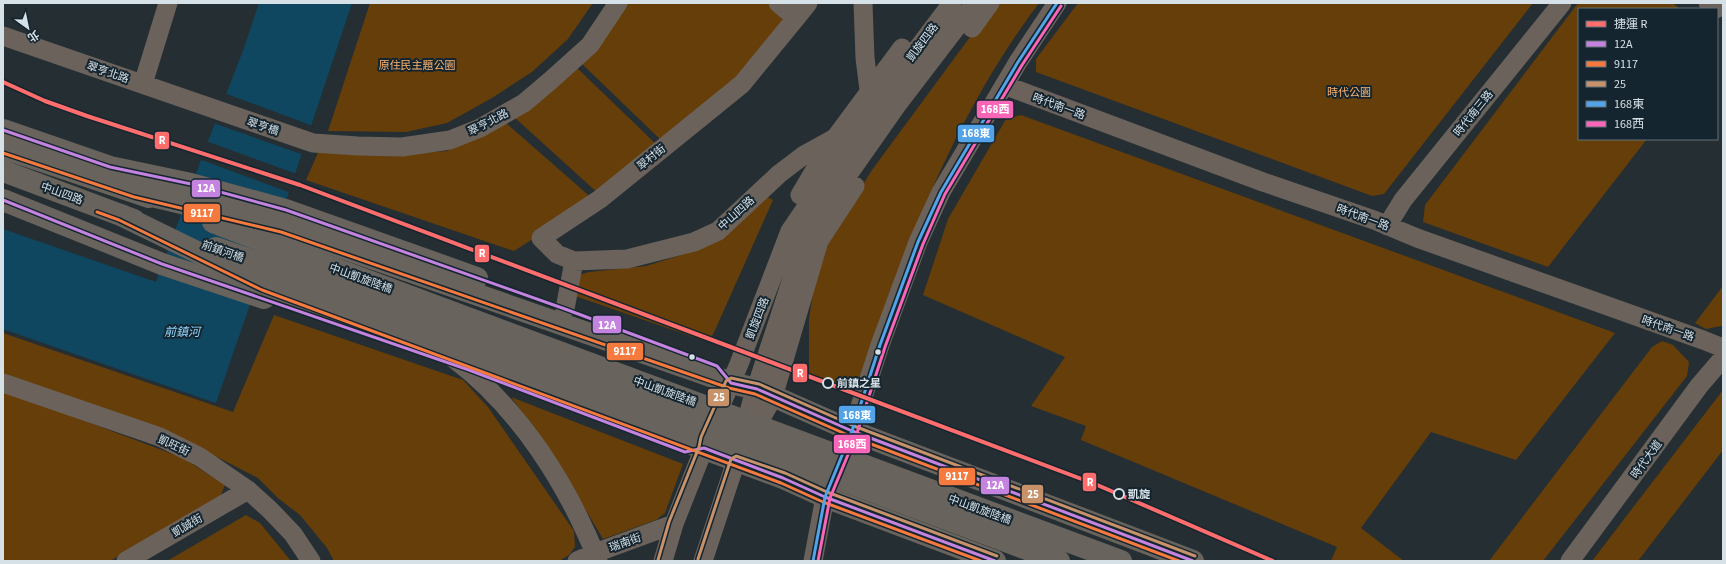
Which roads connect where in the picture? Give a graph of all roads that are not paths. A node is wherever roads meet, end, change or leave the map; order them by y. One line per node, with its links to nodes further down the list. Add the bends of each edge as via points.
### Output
1 (168, 3): 14 (street)
2 (618, 3): 20 (street, 翠亨北路, via 590,45 524,103 480,128 450,140 402,147)
3 (778, 3): 12 (street)
4 (808, 3): 12 (street)
5 (863, 3): 16 (street)
6 (936, 3): 16 (street, 凱旋四路)
7 (952, 3): 35 (street, 凱旋四路, via 881,97 790,231)
8 (975, 3): 37 (street, 凱旋四路, via 897,106 808,233)
9 (990, 3): 37 (street, 凱旋四路, via 868,166 820,241)
10 (1057, 3): 15 (street)
11 (1562, 3): 25 (street, 時代南三路, via 1403,200)
12 (796, 18): 28 (street, 翠村街, via 742,84 600,199 541,238 557,254)
13 (3, 36): 14 (street, 翠亨北路)
14 (142, 84): 17 (street, 翠亨北路)
15 (1004, 85): 25 (street, 時代南一路); 38 (street, via 941,192 918,242)
16 (869, 90): 19 (street, 凱旋四路)
17 (214, 109): 20 (street, 翠亨橋)
18 (3, 130): 23 (main road, via 110,167)
19 (836, 137): 28 (street, 中山四路, via 785,169 718,230 694,242 627,259); 35 (street, 凱旋四路, via 781,226 735,345)
20 (313, 143)
21 (3, 148): 23 (main road, via 135,192)
22 (3, 171): 27 (main road, 中山四路)
23 (186, 199): 26 (main road, 前鎮河橋); 26 (main road)
24 (3, 200): 29 (main road, via 162,264)
25 (1387, 226): 31 (street, 時代南一路)
26 (281, 228): 30 (main road); 35 (main road); 53 (main road, 中山凱旋陸橋, bridge)
27 (172, 236): 29 (main road, 前鎮河橋)
28 (574, 261): 30 (street)
29 (265, 283): 32 (main road); 34 (main road); 52 (main road, 中山凱旋陸橋, bridge)
30 (565, 309): 35 (main road)
31 (1723, 348)
32 (443, 350): 34 (street); 39 (main road)
33 (1723, 358): 55 (street, 時代大道, via 1699,386)
34 (469, 370): 39 (main road, via 685,452); 44 (street, via 502,403 543,455 575,508)
35 (735, 374): 37 (main road); 39 (street, 凱旋四路)
36 (3, 383): 41 (street, 凱旺街, via 176,444)
37 (765, 393): 38 (main road); 40 (street, 凱旋四路)
38 (852, 430): 42 (street); 54 (main road)
39 (704, 448): 40 (main road); 43 (street, 凱旋四路)
40 (736, 461): 42 (main road); 49 (street, 凱旋四路)
41 (248, 490): 45 (street, 凱誠街); 46 (street, 凱旺街, via 293,534)
42 (825, 497): 50 (street); 51 (main road)
43 (674, 524): 44 (street, 瑞南街); 48 (street, 凱旋四路)
44 (597, 557): 47 (street, 瑞南街)
45 (126, 561)
46 (311, 561)
47 (577, 561)
48 (663, 561)
49 (703, 561)
50 (813, 561)
51 (995, 561)
52 (1059, 561)
53 (1121, 561)
54 (1193, 561)
55 (1570, 561)

